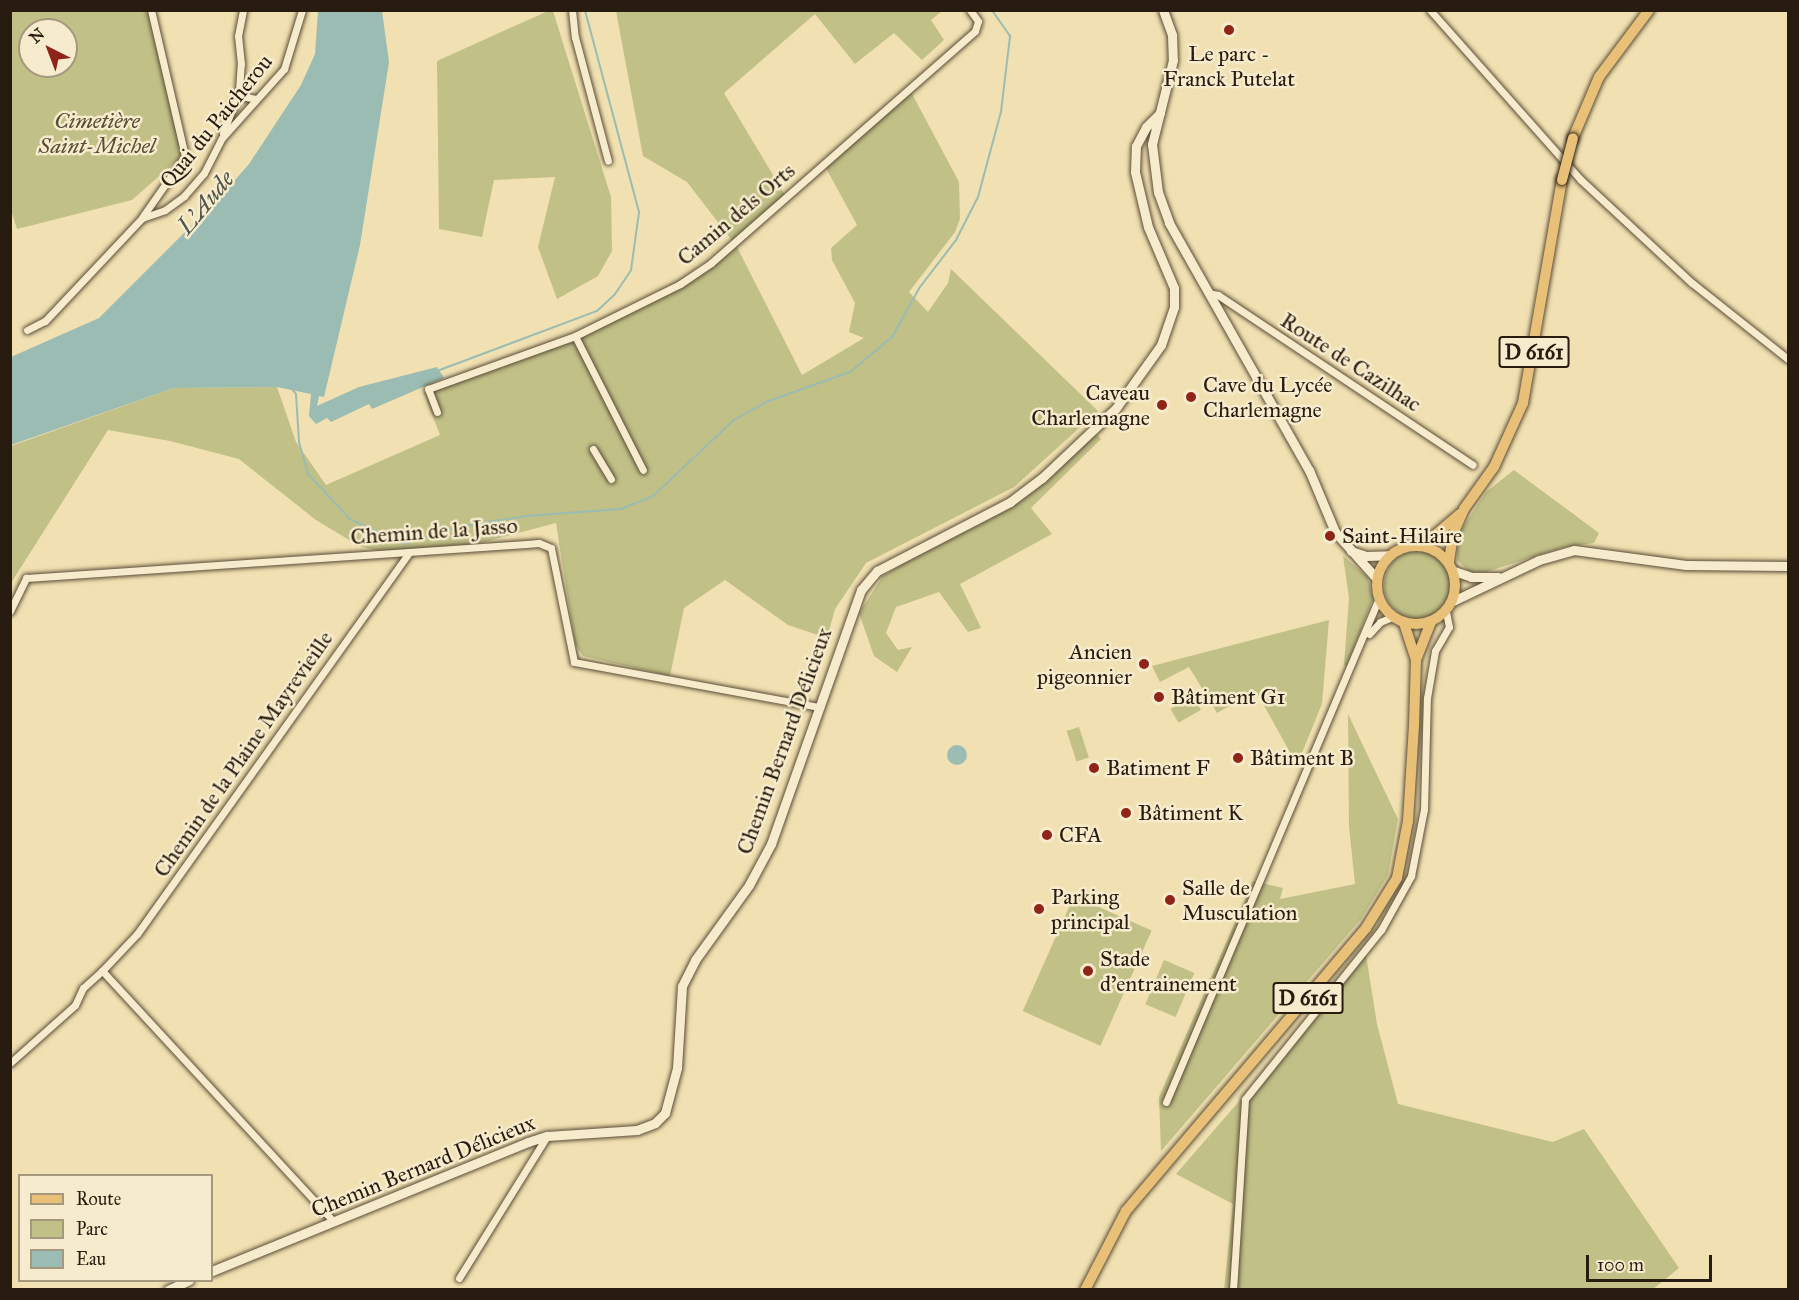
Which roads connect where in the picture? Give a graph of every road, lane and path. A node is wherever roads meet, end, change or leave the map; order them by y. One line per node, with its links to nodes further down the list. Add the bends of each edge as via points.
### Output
1 (151, 10): 14 (street, via 185,156)
2 (243, 10): 9 (street, via 238,36)
3 (302, 10): 10 (street, Quai du Paicherou, via 284,69)
4 (572, 10): 13 (street, via 575,37)
5 (970, 10): 17 (street, Camin dels Orts, via 978,21 975,31 711,263 680,284)
6 (1163, 10): 11 (street, via 1172,35 1173,60)
7 (1430, 10): 18 (street, via 1581,180 1692,283)
8 (1649, 10): 24 (main road, D 6161, bridge, via 1599,77 1573,138 1562,180 1523,403 1494,467)
9 (239, 90): 10 (street, via 241,96); 12 (street)
10 (256, 99): 12 (street, Quai du Paicherou)
11 (1160, 112): 15 (street, via 1152,144 1158,192 1169,223); 42 (street, Chemin Bernard Délicieux, via 1136,146 1135,172 1148,227 1174,288 1174,307 1161,345 1116,408 1042,478 1010,502 877,572 868,581 852,608)
12 (222, 138): 14 (street, Quai du Paicherou, via 204,173 184,196 165,210)
13 (608, 161)
14 (142, 218): 16 (street, Quai du Paicherou, via 45,321)
15 (1208, 293): 21 (street, Route de Cazilhac, via 1218,295); 26 (street, via 1309,470 1335,532)
16 (27, 330)
17 (575, 336): 19 (street, Camin dels Orts, via 428,388); 22 (street)
18 (1788, 359)
19 (437, 412)
20 (593, 449): 23 (street)
21 (1473, 465)
22 (643, 470)
23 (611, 479)
24 (1464, 509): 25 (main road, D 6161); 30 (main road, D 6161, via 1451,542)
25 (1422, 546): 28 (main road, via 1404,547); 30 (main road, via 1436,550)
26 (1347, 549): 28 (street, via 1366,556); 32 (street)
27 (408, 554): 35 (street, Chemin de la Jasso, via 26,578); 42 (street, Chemin de la Jasso, via 539,543 551,548 574,662); 43 (street, Chemin de la Plaine Mayrevieille, via 138,934)
28 (1390, 555): 32 (main road)
29 (1788, 566): 31 (street, via 1686,565 1574,550)
30 (1452, 567): 31 (street, via 1471,578); 34 (main road)
31 (1500, 577): 34 (street)
32 (1377, 579): 33 (main road)
33 (1379, 598): 37 (main road); 40 (street)
34 (1453, 601): 36 (main road)
35 (10, 611)
36 (1446, 611): 39 (main road); 53 (street, via 1449,627 1435,651 1427,698 1424,809 1411,876 1381,930 1245,1099)
37 (1392, 617): 38 (main road); 40 (street, via 1374,627)
38 (1404, 622): 39 (main road); 41 (main road, D 6161)
39 (1431, 622): 41 (main road, D 6161)
40 (1362, 644): 45 (street)
41 (1416, 660): 52 (main road, D 6161, via 1408,821 1397,878 1366,928 1126,1211)
42 (819, 707): 46 (street, Chemin Bernard Délicieux, via 771,844 748,885 695,960 682,987 677,1068 665,1113 655,1123 637,1131)
43 (102, 971): 44 (street, Chemin de la Plaine Mayrevieille, via 83,988 75,1005); 47 (street)
44 (10, 1063)
45 (1166, 1102)
46 (547, 1136): 47 (street, Chemin Bernard Délicieux); 49 (street)
47 (334, 1222): 48 (street, Chemin Bernard Délicieux)
48 (213, 1271)
49 (459, 1278)
50 (187, 1282): 51 (street)
51 (168, 1290)
52 (1085, 1290)
53 (1233, 1290)

